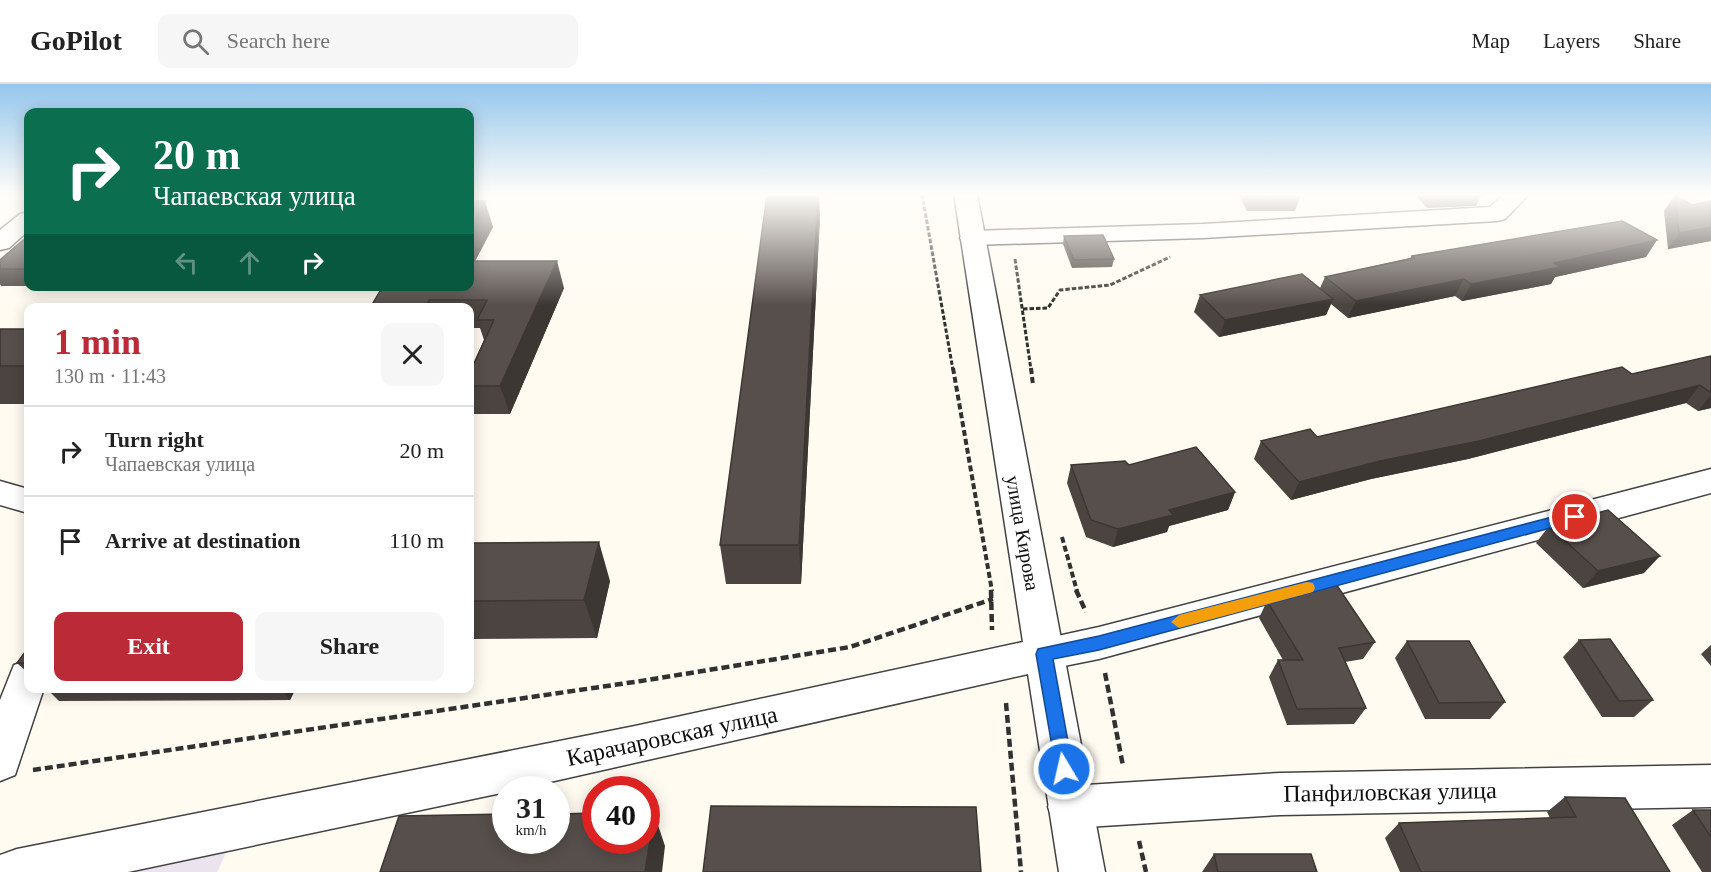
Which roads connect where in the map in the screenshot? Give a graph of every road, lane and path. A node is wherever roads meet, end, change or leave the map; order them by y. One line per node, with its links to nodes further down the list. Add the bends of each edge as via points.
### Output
1 (14, 231): 6 (street)
2 (928, 231): 15 (path)
3 (971, 231): 5 (street, улица Кирова)
4 (1207, 231): 5 (street)
5 (972, 238): 18 (street, улица Кирова)
6 (0, 243)
7 (1174, 255): 9 (path, via 1110,285 1060,290 1048,308)
8 (1014, 258): 9 (path)
9 (1023, 309): 10 (path)
10 (1034, 391)
11 (1711, 481): 17 (street, Карачаровская улица)
12 (0, 493): 13 (street)
13 (24, 500)
14 (1060, 530): 17 (path, via 1075,586)
15 (993, 599): 16 (path); 21 (path, via 850,647 641,681)
16 (992, 630)
17 (1099, 643): 18 (street, Карачаровская улица); 23 (path)
18 (1044, 654): 24 (street, улица Кирова); 25 (street, Карачаровская улица, via 634,745)
19 (25, 693): 21 (street)
20 (1006, 703): 26 (path)
21 (12, 766)
22 (1711, 786): 23 (street, Панфиловская улица, via 1280,794)
23 (1131, 803): 24 (street, Панфиловская улица); 28 (path)
24 (1070, 807): 27 (street, улица Кирова)
25 (17, 872)
26 (1021, 872)
27 (1082, 872)
28 (1146, 872)

